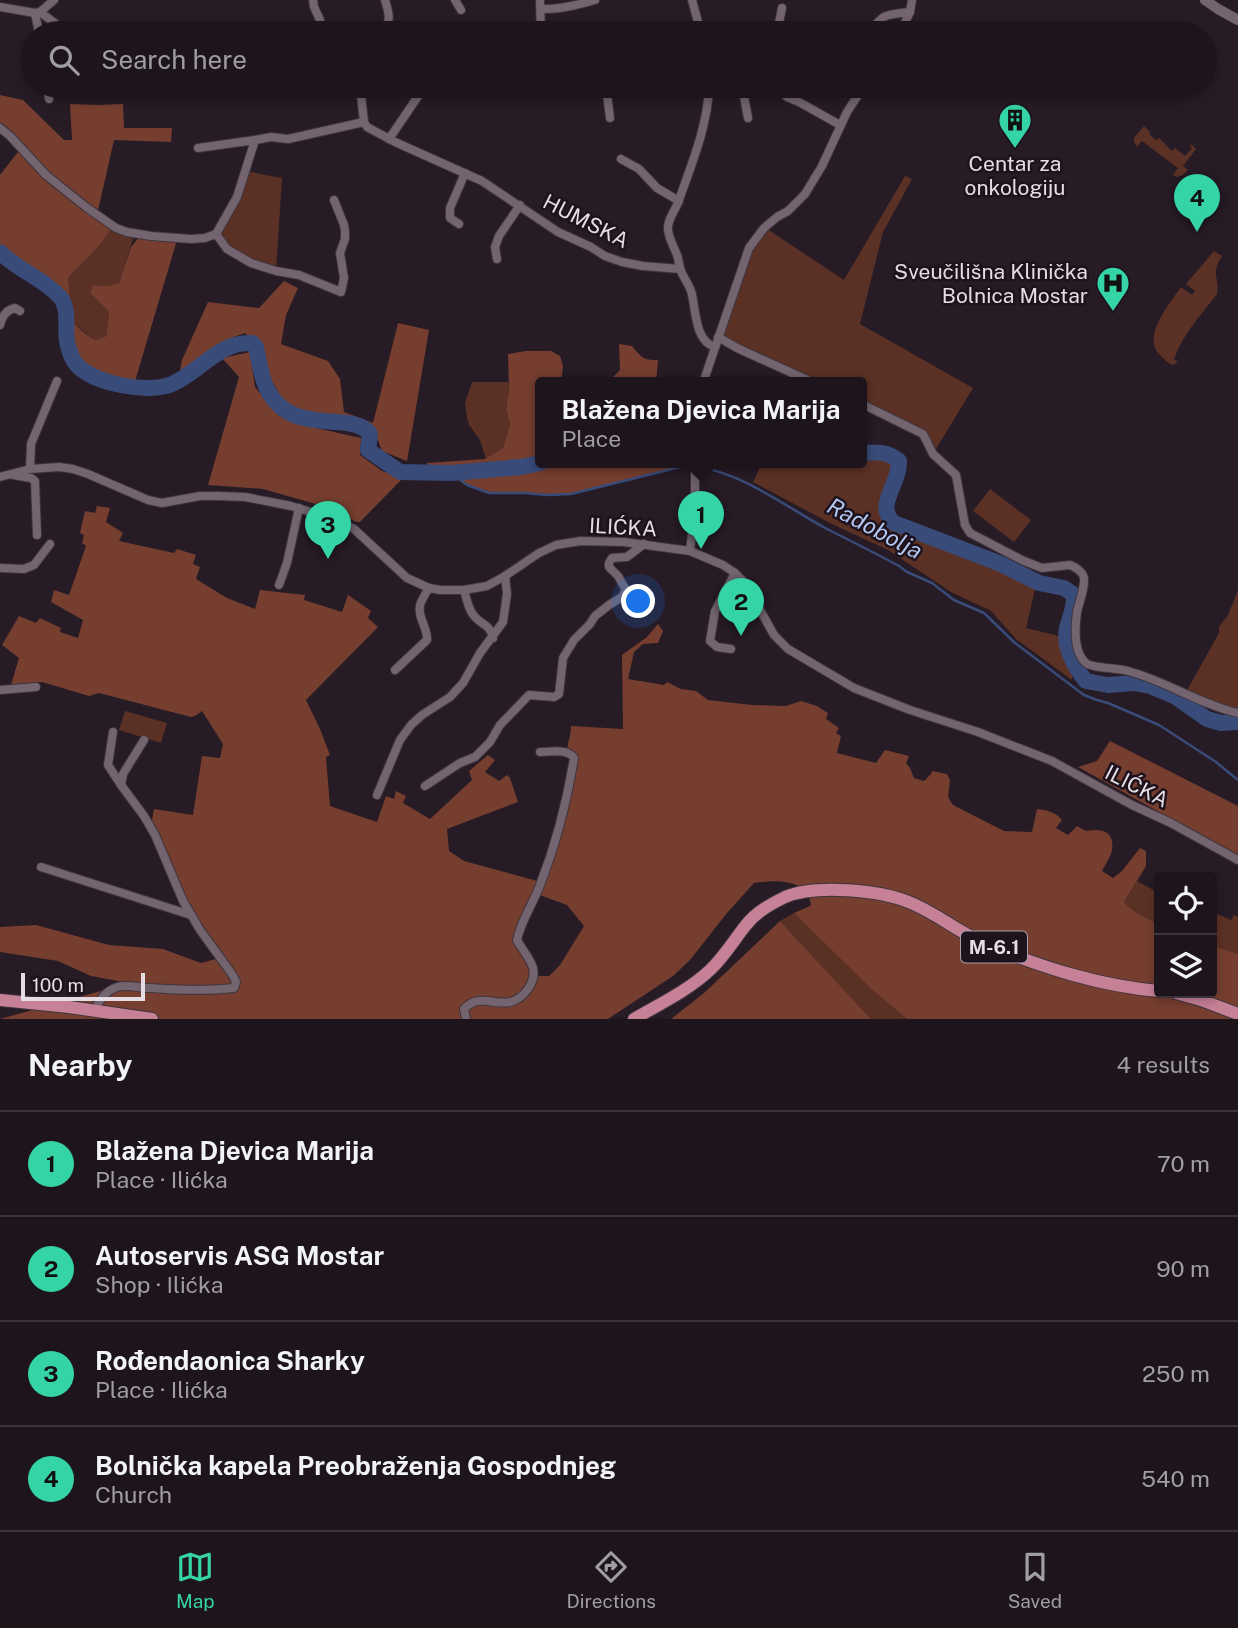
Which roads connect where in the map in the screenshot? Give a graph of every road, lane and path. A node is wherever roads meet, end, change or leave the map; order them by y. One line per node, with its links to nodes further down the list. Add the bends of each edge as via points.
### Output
1 (54, 0): 13 (street)
2 (313, 0): 15 (street)
3 (385, 0): 19 (street)
4 (455, 0): 12 (street)
5 (595, 0): 9 (street, via 550,10)
6 (692, 0): 20 (street)
7 (912, 0): 14 (street)
8 (1205, 0): 16 (street)
9 (541, 4)
10 (0, 7): 13 (street)
11 (782, 8): 21 (street)
12 (461, 10)
13 (38, 12): 17 (street); 18 (street)
14 (910, 12): 22 (street, via 886,15); 23 (street)
15 (320, 20)
16 (1238, 20)
17 (38, 21)
18 (51, 21)
19 (389, 21)
20 (698, 21)
21 (779, 21)
22 (878, 21)
23 (906, 21)
24 (361, 98): 33 (street)
25 (417, 98): 36 (street)
26 (608, 98): 31 (street)
27 (707, 98): 42 (street, via 703,128)
28 (744, 98): 32 (street)
29 (789, 98): 34 (street)
30 (856, 98): 34 (street)
31 (610, 118)
32 (748, 118)
33 (364, 122): 36 (street, HUMSKA); 37 (street, via 288,139)
34 (839, 125): 51 (street, via 805,194 764,228 748,248)
35 (0, 128): 45 (street, via 46,175 116,228 191,239)
36 (389, 139): 40 (street, HUMSKA)
37 (255, 140): 38 (street); 45 (street, via 240,189)
38 (198, 148)
39 (621, 159): 42 (street)
40 (464, 173): 43 (street, HUMSKA); 44 (street, via 450,208 450,219)
41 (334, 200): 45 (street, via 345,231 340,253 341,292 251,263 227,249)
42 (679, 201): 47 (street, via 668,230)
43 (520, 205): 46 (street, HUMSKA, via 499,236); 47 (street, HUMSKA, via 558,232 605,256)
44 (459, 224)
45 (216, 234)
46 (497, 259)
47 (680, 269): 52 (street, via 693,296 698,327 708,345)
48 (4, 309): 49 (street); 50 (street)
49 (20, 311)
50 (0, 325)
51 (718, 337): 52 (street); 54 (street)
52 (715, 347): 53 (street)
53 (705, 377)
54 (801, 377)
55 (57, 381): 58 (street, via 31,444)
56 (867, 406): 77 (street, via 923,434 933,454 956,475 970,533 1042,568 1070,565 1083,574 1075,633 1084,662 1149,677)
57 (695, 468): 65 (street)
58 (30, 469): 59 (street, ILIĆKA); 61 (street, ILIĆKA, via 73,469 162,503 218,496)
59 (10, 474): 60 (street, ILIĆKA); 62 (street, via 35,481)
60 (0, 477)
61 (299, 508): 69 (street); 70 (street, ILIĆKA, via 354,529 407,578)
62 (37, 535)
63 (50, 544): 66 (street, via 34,565)
64 (644, 544): 65 (street, ILIĆKA); 68 (street, ILIĆKA, via 581,541 556,545); 82 (street, via 609,563 626,590 574,640 564,658 559,694 529,695 475,757)
65 (690, 551): 67 (street, ILIĆKA)
66 (0, 568)
67 (735, 573): 73 (street, via 715,611 710,641); 84 (street, ILIĆKA, via 788,649 854,688 1052,761)
68 (505, 576): 71 (street, ILIĆKA, via 487,586); 72 (street, via 503,622)
69 (279, 585)
70 (429, 588): 71 (street, ILIĆKA); 74 (street, via 419,607 427,640)
71 (464, 590): 72 (street, via 475,618 489,627)
72 (492, 638): 83 (street, via 463,683 405,732)
73 (731, 649)
74 (394, 670)
75 (36, 687): 76 (street)
76 (0, 690)
77 (1238, 713)
78 (113, 732): 81 (street, via 108,765)
79 (144, 740): 81 (street, via 122,774)
80 (540, 752): 93 (street, via 565,752 574,758 551,856 517,940 533,969 533,981 514,1002 470,1003 464,1009)
81 (121, 785): 86 (street, via 155,835)
82 (425, 786)
83 (377, 795)
84 (1238, 860)
85 (41, 867): 86 (street)
86 (191, 915): 90 (street, via 233,974 233,988 114,988 100,999)
87 (1154, 991): 94 (main road, M-6.1, via 1084,979 994,947 896,898 817,889 789,896 761,911 709,972)
88 (1194, 998): 91 (main road)
89 (0, 1000): 90 (main road)
90 (95, 1011): 92 (main road)
91 (1238, 1014)
92 (152, 1019)
93 (466, 1019)
94 (634, 1019)

